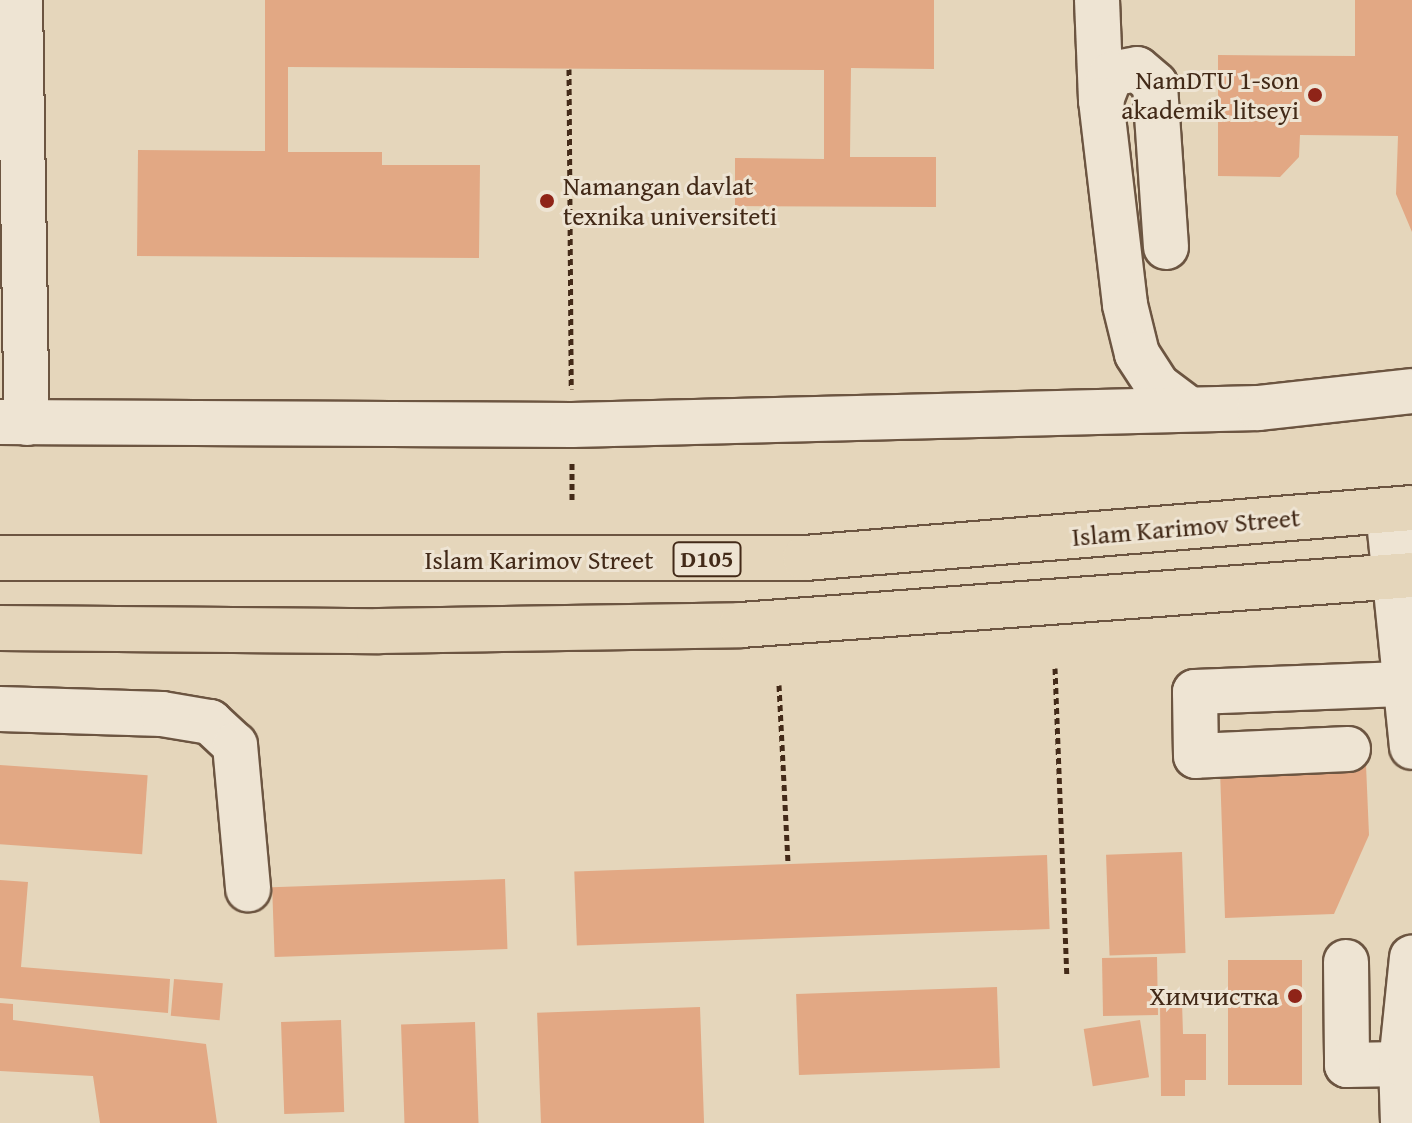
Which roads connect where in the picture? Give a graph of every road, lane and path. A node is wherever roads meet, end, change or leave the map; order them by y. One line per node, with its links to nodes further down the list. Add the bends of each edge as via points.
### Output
1 (20, 0): 8 (street)
2 (1097, 0): 4 (street)
3 (569, 69): 9 (path)
4 (1101, 100): 5 (street, via 1111,74 1137,69 1155,84); 7 (street, via 1117,259 1137,354 1158,386)
5 (1166, 247)
6 (1412, 391): 7 (street, via 1259,408)
7 (1188, 409): 9 (street)
8 (14, 422): 9 (street)
9 (572, 425): 10 (path)
10 (572, 502)
11 (1400, 510): 12 (main road, Islam Karimov Street / D105, via 805,558); 13 (street)
12 (0, 558)
13 (1404, 576): 14 (main road, via 741,625 379,631); 16 (street)
14 (0, 628)
15 (1055, 668): 25 (path)
16 (1408, 684): 19 (street); 20 (street, via 1195,692 1196,756)
17 (779, 685): 21 (path)
18 (0, 709): 22 (street, via 162,714 210,722 235,745)
19 (1412, 747)
20 (1348, 749)
21 (788, 864)
22 (248, 889)
23 (1412, 958): 26 (street)
24 (1346, 962): 27 (street, via 1347,1065)
25 (1067, 976)
26 (1409, 1003): 27 (street)
27 (1401, 1064): 28 (street)
28 (1403, 1123)

